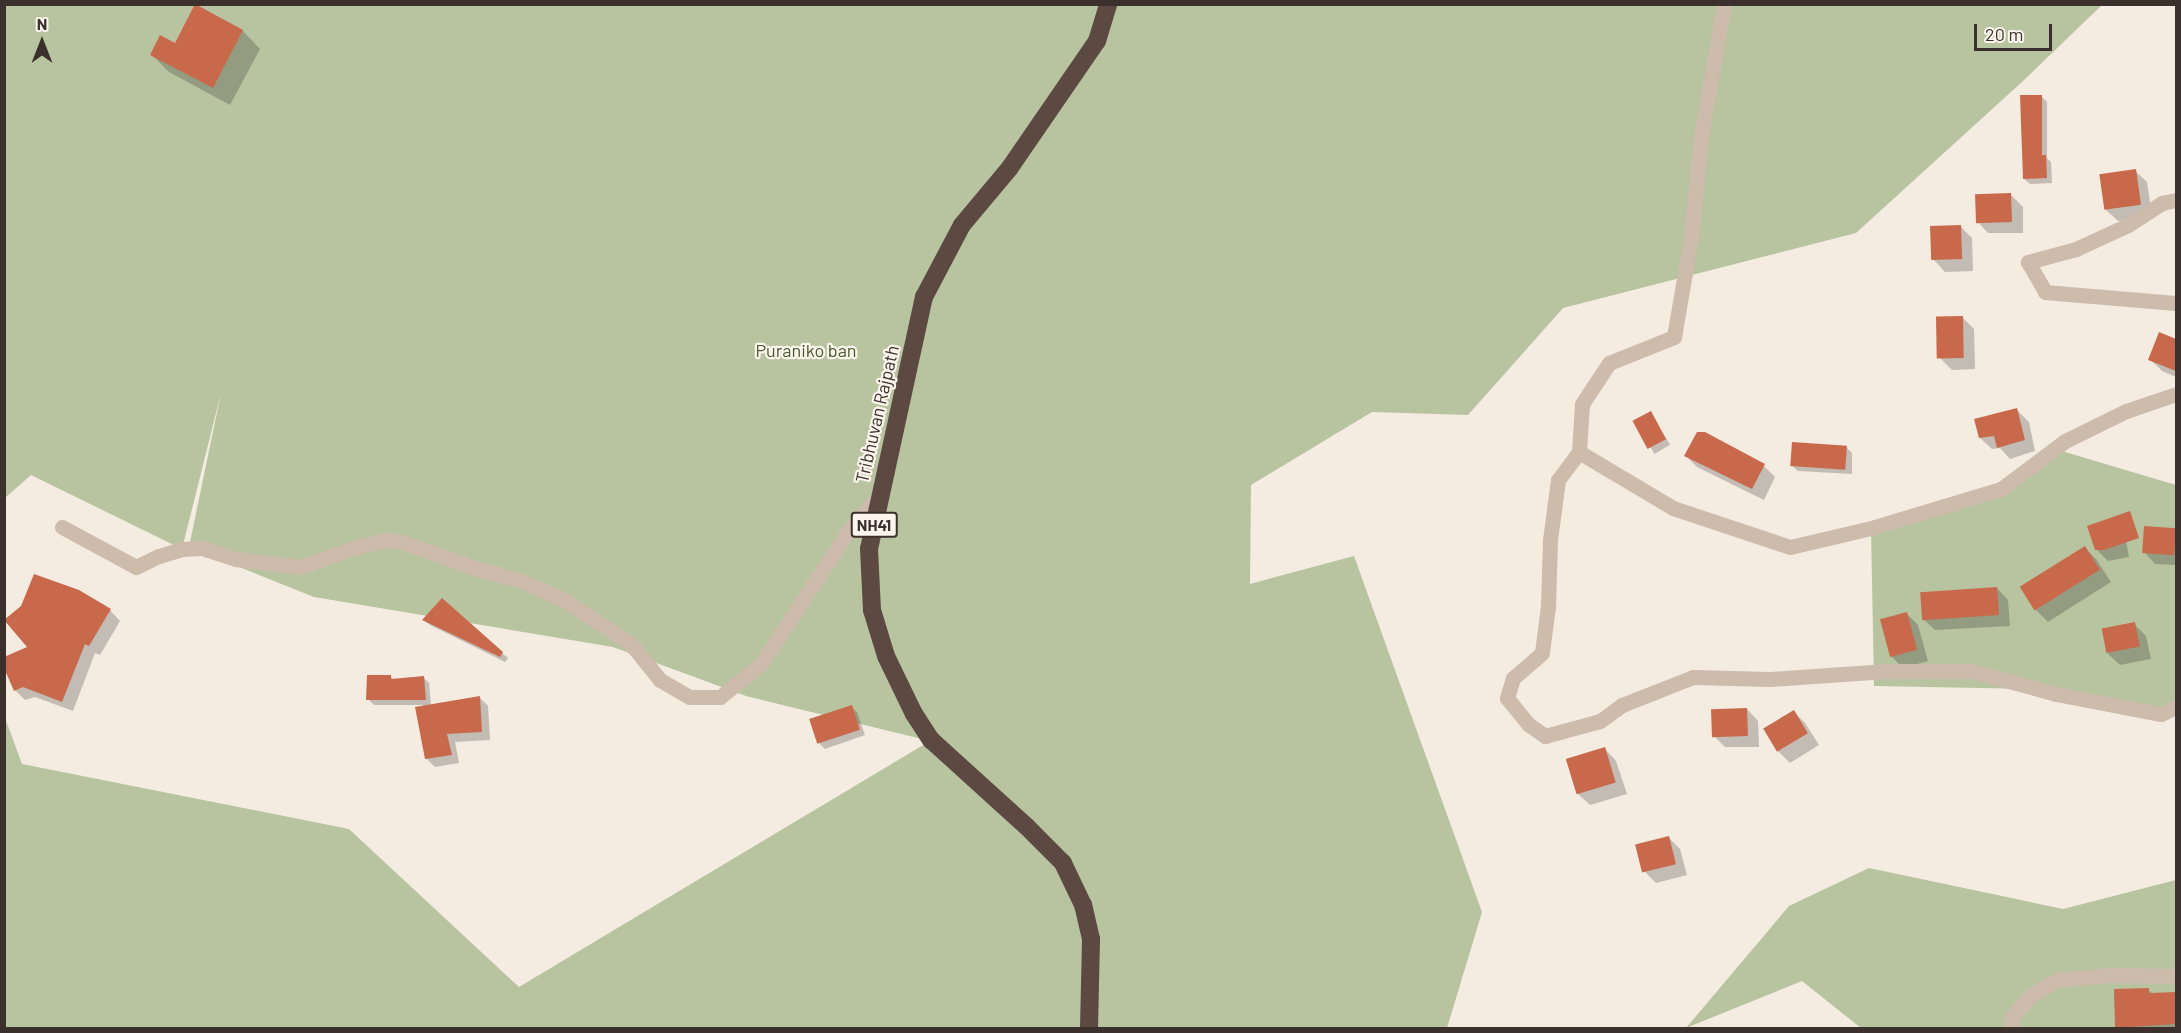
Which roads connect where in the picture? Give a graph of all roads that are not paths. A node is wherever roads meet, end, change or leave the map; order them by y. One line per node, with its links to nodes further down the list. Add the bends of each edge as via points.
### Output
1 (1108, 4): 7 (highway, Tribhuvan Rajpath / NH41, via 1097,41 1009,169 962,225 940,261 924,297)
2 (1724, 4): 6 (street, via 1701,135 1691,238 1674,337 1609,363 1582,404)
3 (2176, 200): 4 (street, via 2162,203 2128,225 2076,249 2028,262 2046,291)
4 (2176, 303)
5 (2176, 394): 6 (street, via 2126,411 2065,441 2001,489 1871,528 1790,547 1673,508)
6 (1579, 452): 9 (street, via 1558,480 1542,653 1513,678 1507,698 1528,724 1545,736 1600,721 1622,705 1693,677 1770,679 1887,671 1972,671 2161,714)
7 (880, 494): 8 (street, via 846,534 761,663 720,697 690,697 660,680 632,644 566,601 522,580 402,542 385,540 300,567 236,559 202,548 171,552 136,567); 11 (highway, Tribhuvan Rajpath / NH41, via 869,549 872,610 886,656 931,740 1063,863 1083,905 1091,939)
8 (63, 527)
9 (2176, 707)
10 (2176, 976): 12 (street, via 2111,975 2057,980 2031,995 2012,1017)
11 (1089, 1029)
12 (2012, 1029)

